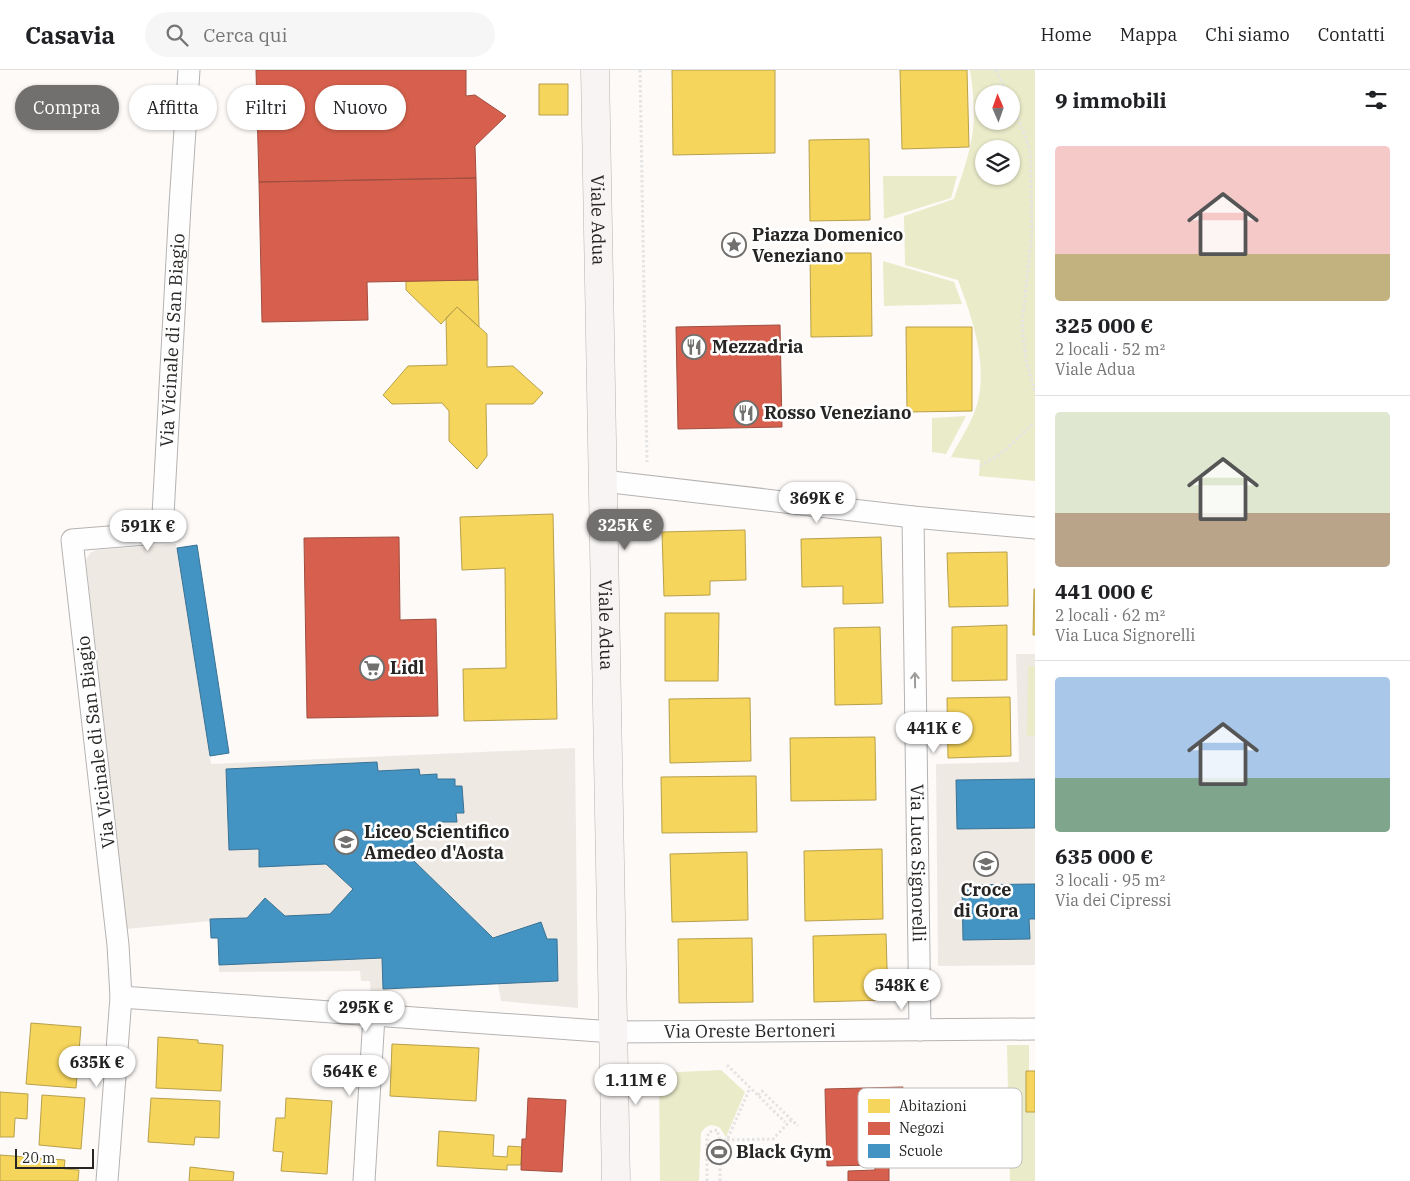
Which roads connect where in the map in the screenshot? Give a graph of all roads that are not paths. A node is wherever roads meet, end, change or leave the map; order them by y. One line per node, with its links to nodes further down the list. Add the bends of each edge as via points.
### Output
1 (190, 70): 6 (street, Via Vicinale di San Biagio, via 163,515 156,528 146,534 72,540 116,914)
2 (594, 70): 3 (main road, Viale Adua)
3 (602, 481): 4 (street); 10 (main road, Viale Adua)
4 (912, 517): 5 (street); 9 (street, Via Luca Signorelli, one-way to 4)
5 (1035, 528)
6 (121, 997): 7 (street); 11 (street)
7 (374, 1016): 10 (street); 12 (street)
8 (1035, 1029): 9 (street, Via Oreste Bertoneri)
9 (920, 1030): 10 (street, Via Oreste Bertoneri)
10 (613, 1032): 13 (main road, Viale Adua)
11 (107, 1181)
12 (364, 1181)
13 (616, 1181)

